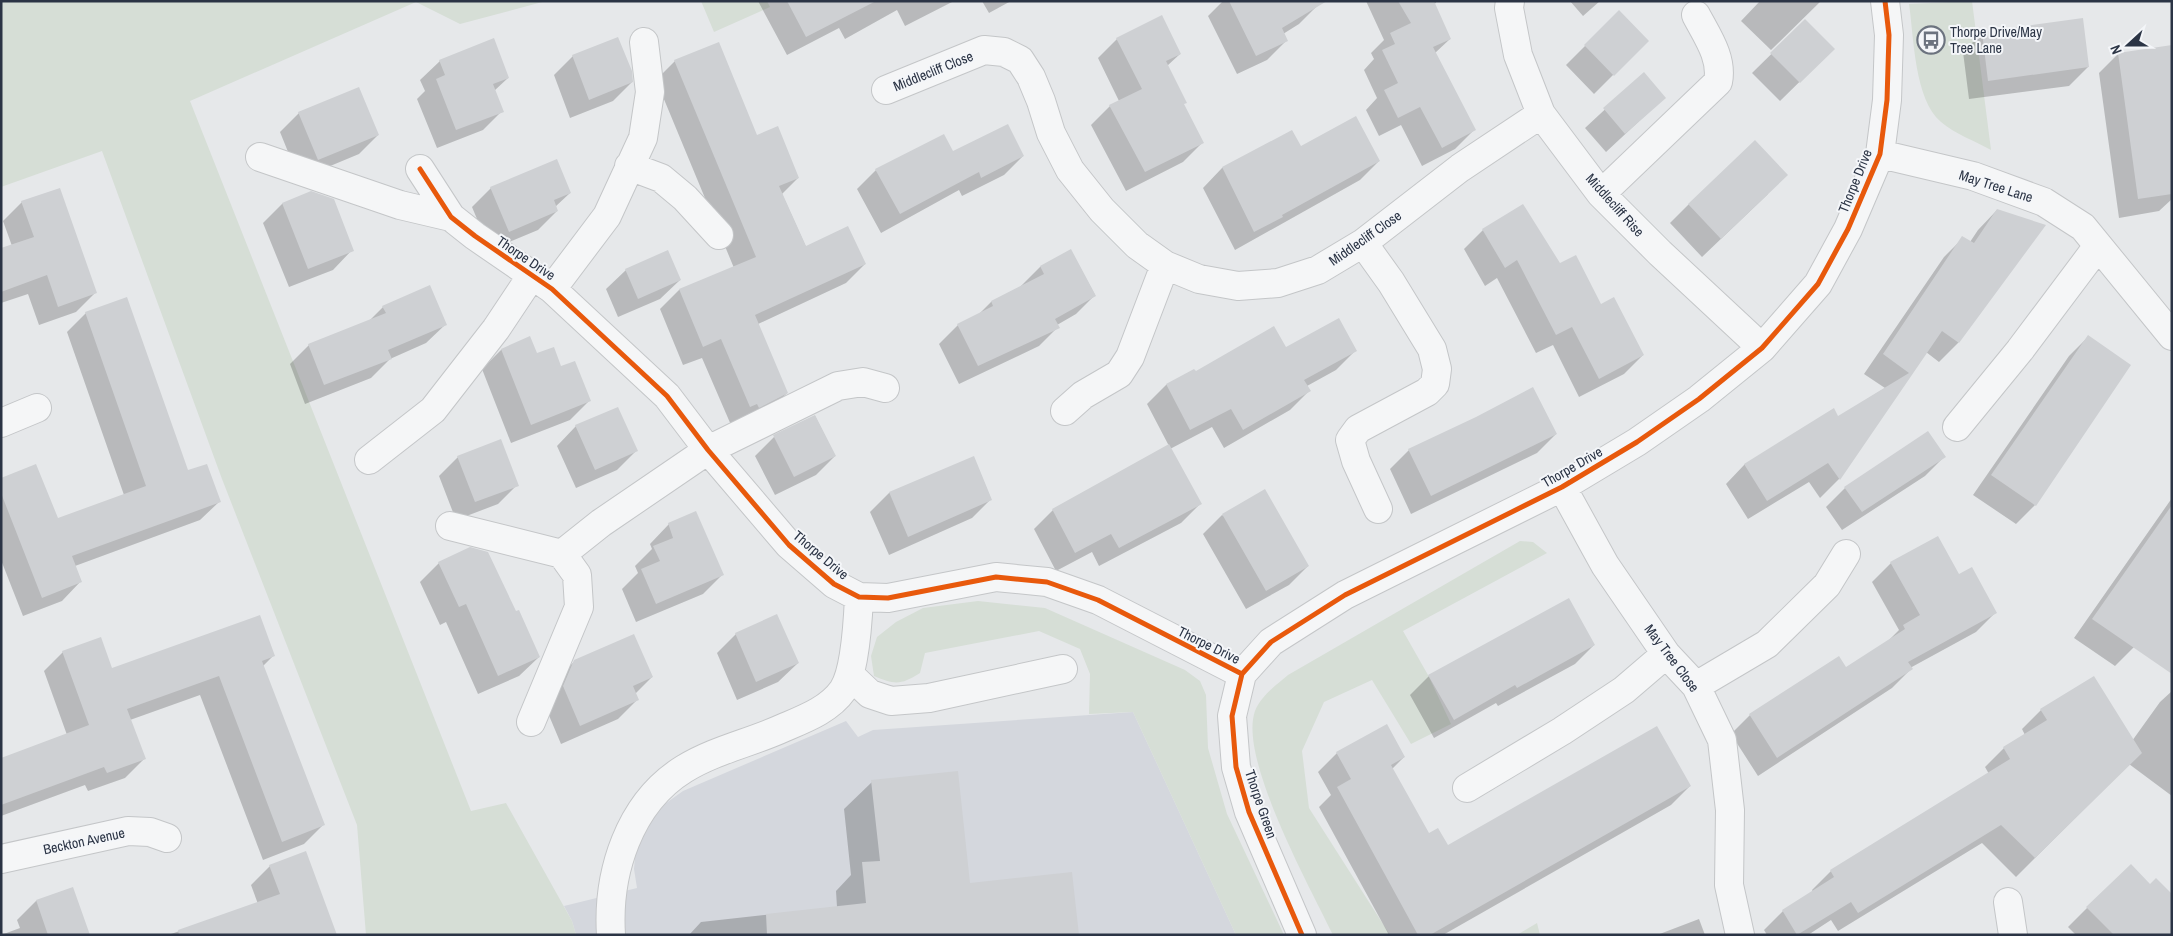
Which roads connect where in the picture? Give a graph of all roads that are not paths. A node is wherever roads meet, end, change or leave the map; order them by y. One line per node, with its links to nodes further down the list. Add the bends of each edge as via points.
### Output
1 (1510, 1): 6 (street, Middlecliff Rise, via 1518,56)
2 (1884, 1): 7 (street, Thorpe Drive, via 1890,35)
3 (1696, 15): 11 (street, via 1711,43 1720,70 1718,82)
4 (644, 42): 9 (street, Thorpe Drive, via 650,92 643,138)
5 (886, 90): 16 (street, Middlecliff Close, via 984,50 1004,52 1020,60 1031,77 1051,133 1070,170 1102,210 1137,245)
6 (1540, 114): 11 (street, Middlecliff Rise); 14 (street, Middlecliff Close, via 1460,168)
7 (1880, 154): 15 (street, May Tree Lane, via 1973,176 2044,202 2083,227); 19 (street, Thorpe Drive, via 1848,229 1818,284)
8 (260, 157): 12 (street, via 400,205)
9 (629, 166): 13 (street, via 661,178 685,198); 17 (street, Thorpe Drive, via 607,216)
10 (420, 169): 12 (street, Thorpe Drive)
11 (1601, 194): 19 (street, Middlecliff Rise)
12 (451, 217): 17 (street, Thorpe Drive)
13 (719, 235)
14 (1363, 243): 16 (street, Middlecliff Close, via 1318,270 1278,284 1238,286 1199,280); 28 (street, via 1432,349 1436,369 1435,384 1427,392 1358,428 1350,440)
15 (2098, 246): 18 (street, May Tree Lane); 24 (street)
16 (1165, 266): 22 (street, via 1130,357 1119,374 1083,395)
17 (542, 282): 25 (street, Thorpe Drive, via 667,396); 26 (street, via 496,329 433,410)
18 (2172, 336)
19 (1762, 348): 27 (street, Thorpe Drive, via 1699,399 1637,442)
20 (885, 388): 25 (street, via 862,382 838,386)
21 (37, 408): 23 (street)
22 (1065, 411)
23 (1, 423)
24 (1957, 427)
25 (708, 450): 30 (street, via 601,523); 32 (street, Thorpe Drive, via 789,545 834,584)
26 (369, 460)
27 (1562, 487): 33 (street, May Tree Close, via 1605,565); 35 (street, Thorpe Drive, via 1345,595 1271,642)
28 (1378, 509)
29 (450, 526): 30 (street)
30 (562, 554): 38 (street, via 577,574 579,607)
31 (1846, 554): 37 (street, via 1826,585 1767,644)
32 (859, 596): 35 (street, Thorpe Drive, via 888,598 996,577 1047,582 1098,600); 36 (street)
33 (1666, 654): 37 (street, May Tree Close); 39 (street, via 1624,690 1586,716)
34 (1063, 669): 36 (street, via 929,698 891,702 870,694)
35 (1242, 674): 44 (street, Thorpe Green, via 1232,716 1236,767 1249,812)
36 (850, 675): 43 (street, via 843,690 814,714 762,738 714,754 661,787 639,815 614,874 610,904)
37 (1696, 686): 45 (street, May Tree Close, via 1722,740 1730,810 1729,885)
38 (531, 722)
39 (1467, 788)
40 (167, 838): 41 (street, Beckton Avenue, via 150,832 128,831)
41 (1, 859)
42 (2008, 902): 46 (street)
43 (611, 935)
44 (1302, 935)
45 (1740, 935)
46 (2013, 935)

